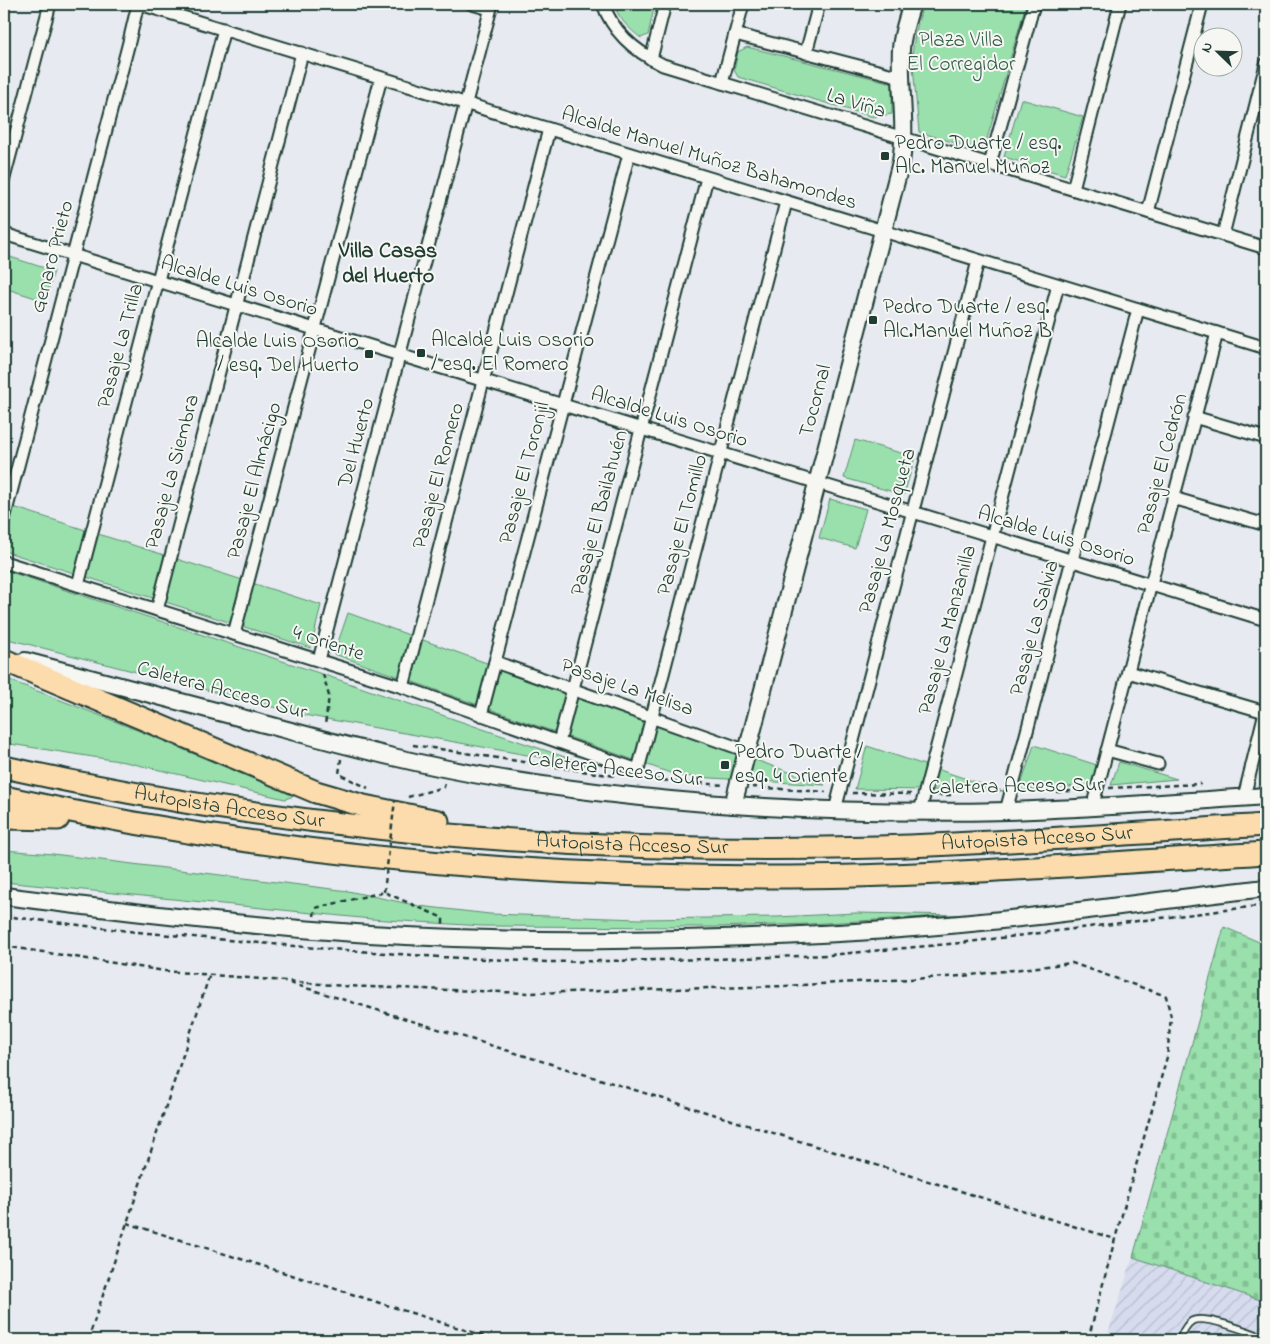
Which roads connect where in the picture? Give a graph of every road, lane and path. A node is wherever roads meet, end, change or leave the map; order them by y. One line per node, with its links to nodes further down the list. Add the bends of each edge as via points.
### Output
1 (50, 4): 27 (street)
2 (139, 4): 13 (street, Alcalde Manuel Muñoz Bahamondes); 36 (street, Genaro Prieto)
3 (472, 4): 12 (street)
4 (603, 4): 17 (street, La Viña, via 607,16 622,36)
5 (665, 4): 17 (street)
6 (743, 4): 14 (street)
7 (819, 4): 15 (street)
8 (912, 4): 19 (main road, Tocornal, via 902,40)
9 (1034, 4): 26 (street)
10 (1120, 4): 29 (street)
11 (1202, 4): 31 (street)
12 (491, 6): 22 (street, Del Huerto)
13 (224, 29): 16 (street, Alcalde Manuel Muñoz Bahamondes); 38 (street, Pasaje La Trilla)
14 (735, 34): 15 (street); 21 (street)
15 (806, 52): 19 (street)
16 (302, 54): 20 (street, Alcalde Manuel Muñoz Bahamondes); 40 (street, Pasaje La Siembra)
17 (651, 59): 21 (street, La Viña)
18 (1266, 64): 34 (street)
19 (901, 77): 24 (main road, Tocornal)
20 (381, 78): 22 (street, Alcalde Manuel Muñoz Bahamondes); 42 (street, Pasaje El Almácigo)
21 (722, 83): 24 (street, La Viña)
22 (465, 104): 23 (street, Alcalde Manuel Muñoz Bahamondes); 45 (street, Del Huerto)
23 (549, 129): 25 (street, Alcalde Manuel Muñoz Bahamondes); 46 (street, Pasaje El Romero)
24 (904, 138): 26 (street, La Viña); 32 (main road, Tocornal)
25 (629, 154): 28 (street, Alcalde Manuel Muñoz Bahamondes); 47 (street, Pasaje El Toronjil)
26 (990, 164): 29 (street, La Viña)
27 (4, 178)
28 (707, 178): 30 (street, Alcalde Manuel Muñoz Bahamondes); 49 (street, Pasaje El Bailahuén)
29 (1073, 189): 31 (street, La Viña)
30 (786, 202): 32 (street, Alcalde Manuel Muñoz Bahamondes); 51 (street, Pasaje El Tomillo)
31 (1148, 212): 34 (street, La Viña)
32 (882, 232): 37 (street, Alcalde Manuel Muñoz Bahamondes); 52 (main road, Tocornal)
33 (4, 234): 36 (street, Alcalde Luis Osorio)
34 (1224, 235): 35 (street, La Viña)
35 (1266, 248)
36 (73, 256): 38 (street, Alcalde Luis Osorio); 55 (street, Genaro Prieto)
37 (978, 261): 39 (street, Alcalde Manuel Muñoz Bahamondes); 54 (street, Pasaje La Mosqueta)
38 (158, 282): 40 (street, Alcalde Luis Osorio); 60 (street, Pasaje La Trilla)
39 (1058, 285): 41 (street, Alcalde Manuel Muñoz Bahamondes); 57 (street, Pasaje La Manzanilla)
40 (236, 306): 42 (street, Alcalde Luis Osorio); 62 (street, Pasaje La Siembra)
41 (1138, 309): 43 (street, Alcalde Manuel Muñoz Bahamondes); 58 (street, Pasaje La Salvia)
42 (314, 329): 45 (street, Alcalde Luis Osorio); 64 (street, Pasaje El Almácigo)
43 (1216, 333): 44 (street, Alcalde Manuel Muñoz Bahamondes); 48 (street, Pasaje El Cedrón)
44 (1266, 348)
45 (400, 356): 46 (street, Alcalde Luis Osorio); 67 (street, Del Huerto)
46 (483, 381): 47 (street, Alcalde Luis Osorio); 70 (street, Pasaje El Romero)
47 (562, 405): 49 (street, Alcalde Luis Osorio); 68 (street, Pasaje El Toronjil)
48 (1194, 417): 50 (street); 53 (street, Pasaje El Cedrón)
49 (641, 429): 51 (street, Alcalde Luis Osorio); 71 (street, Pasaje El Bailahuén)
50 (1266, 438)
51 (721, 454): 52 (street, Alcalde Luis Osorio); 74 (street, Pasaje El Tomillo)
52 (817, 483): 54 (street, Alcalde Luis Osorio); 77 (main road, Tocornal)
53 (1173, 498): 56 (street); 61 (street, Pasaje El Cedrón)
54 (912, 512): 57 (street, Alcalde Luis Osorio); 88 (street, Pasaje La Mosqueta)
55 (4, 519)
56 (1266, 525)
57 (992, 537): 58 (street, Alcalde Luis Osorio); 89 (street, Pasaje La Manzanilla)
58 (1072, 561): 61 (street, Alcalde Luis Osorio); 90 (street, Pasaje La Salvia)
59 (4, 562): 60 (street, 4 Oriente)
60 (78, 585): 62 (street, 4 Oriente)
61 (1151, 585): 63 (street, Alcalde Luis Osorio); 69 (street, Pasaje El Cedrón)
62 (157, 610): 64 (street, 4 Oriente)
63 (1266, 620)
64 (234, 634): 67 (street, 4 Oriente)
65 (4, 655): 75 (main road, Caletera Acceso Sur)
66 (4, 660): 94 (highway, via 316,792 380,810)
67 (319, 660): 70 (street, 4 Oriente); 75 (path, via 329,696)
68 (495, 662): 71 (street, Pasaje La Melisa); 73 (street, Pasaje El Toronjil)
69 (1128, 672): 72 (street); 78 (street, Pasaje El Cedrón)
70 (403, 687): 73 (street, 4 Oriente)
71 (573, 689): 74 (street, Pasaje La Melisa); 76 (street, Pasaje El Bailahuén)
72 (1266, 710): 85 (street)
73 (481, 715): 76 (street, 4 Oriente)
74 (652, 717): 77 (street, Pasaje La Melisa); 81 (street, Pasaje El Tomillo)
75 (324, 740): 86 (main road, Caletera Acceso Sur, via 395,758 499,778)
76 (559, 742): 81 (street, 4 Oriente)
77 (747, 750): 86 (main road, Tocornal)
78 (1107, 750): 79 (street); 87 (street, Pasaje El Cedrón)
79 (1158, 764)
80 (4, 767): 94 (highway, Autopista Acceso Sur, via 246,812 409,831)
81 (638, 770)
82 (444, 787): 97 (path, bridge, via 395,800)
83 (1266, 796): 85 (main road, Caletera Acceso Sur)
84 (4, 797): 92 (highway, Autopista Acceso Sur)
85 (1244, 798): 87 (main road, Caletera Acceso Sur)
86 (733, 805): 88 (main road, Caletera Acceso Sur)
87 (1092, 808): 90 (main road, Caletera Acceso Sur)
88 (835, 810): 89 (main road, Caletera Acceso Sur)
89 (920, 811): 90 (main road, Caletera Acceso Sur)
90 (1006, 811)
91 (4, 818): 92 (highway)
92 (146, 825): 95 (highway, Autopista Acceso Sur, via 414,861 656,875 860,876)
93 (1266, 825): 94 (highway, Autopista Acceso Sur, via 876,847 708,847)
94 (541, 841)
95 (1266, 853)
96 (1266, 888): 98 (main road, via 924,927 747,937 613,940 443,937 314,930)
97 (384, 892): 99 (path); 100 (path)
98 (4, 896)
99 (319, 907)
100 (438, 916)
101 (4, 946): 102 (path, via 165,971)
102 (210, 974): 103 (path); 104 (path)
103 (283, 981): 105 (path); 105 (path, via 528,993 795,986 962,976 1072,963 1166,996 1171,1017 1167,1057)
104 (127, 1223): 107 (path); 108 (path)
105 (1115, 1239): 109 (path)
106 (1266, 1338): 110 (lane, via 1201,1319 1186,1325)
107 (88, 1340)
108 (497, 1340)
109 (1088, 1340)
110 (1179, 1340)

